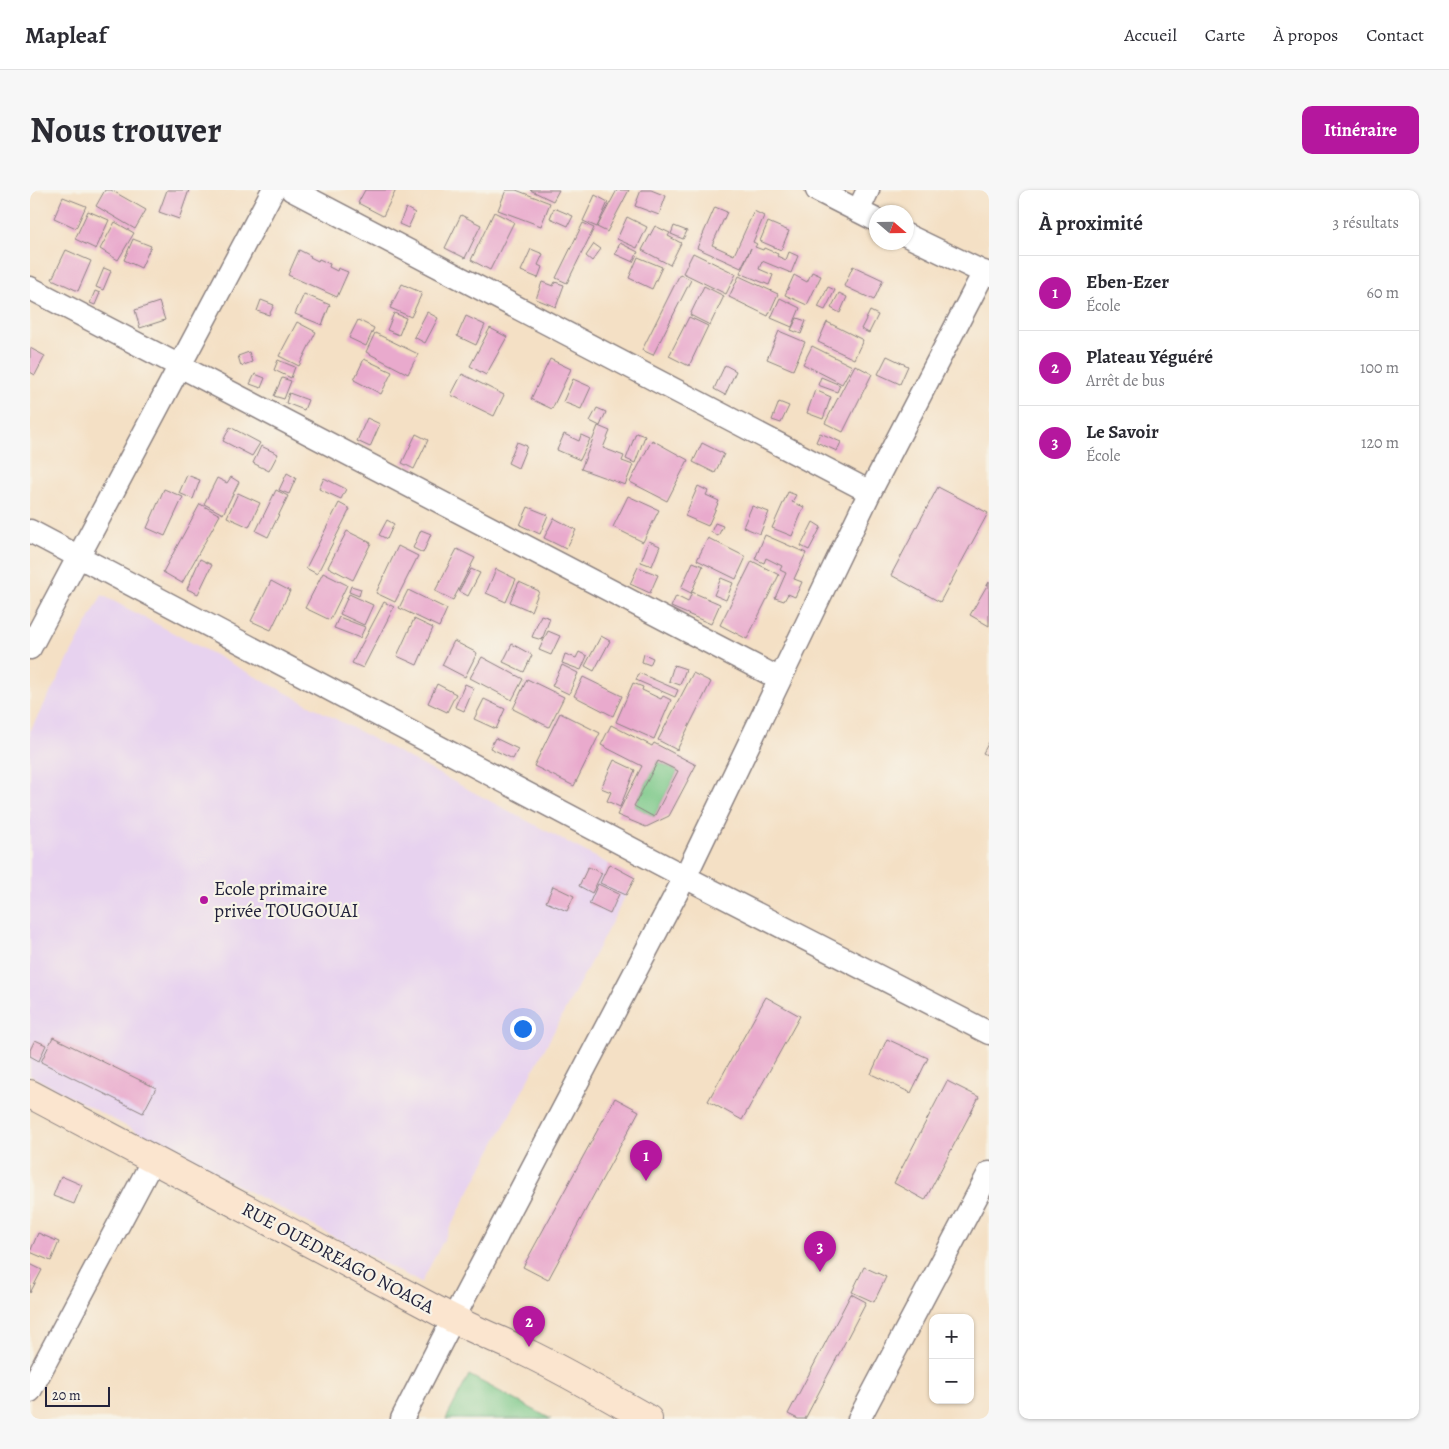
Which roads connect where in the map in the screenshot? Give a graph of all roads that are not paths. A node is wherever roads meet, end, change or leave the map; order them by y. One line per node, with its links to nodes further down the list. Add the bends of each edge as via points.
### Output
1 (273, 190): 9 (street)
2 (292, 190): 10 (street)
3 (817, 190): 5 (street)
4 (868, 190): 5 (street)
5 (867, 216)
6 (914, 239): 7 (street)
7 (986, 274): 10 (street)
8 (30, 288): 9 (street)
9 (179, 367): 12 (street); 14 (street)
10 (870, 492): 14 (street)
11 (30, 532): 12 (street)
12 (78, 558): 13 (street); 15 (street)
13 (30, 648)
14 (780, 679): 15 (street)
15 (685, 877): 16 (street); 20 (street)
16 (989, 1033)
17 (30, 1094): 18 (street, RUE OUEDREAGO NOAGA)
18 (154, 1158): 20 (street, RUE OUEDREAGO NOAGA); 21 (street)
19 (989, 1174): 24 (street)
20 (453, 1319): 22 (street); 23 (street, RUE OUEDREAGO NOAGA, via 526,1352)
21 (30, 1391)
22 (402, 1419)
23 (648, 1419)
24 (858, 1419)

